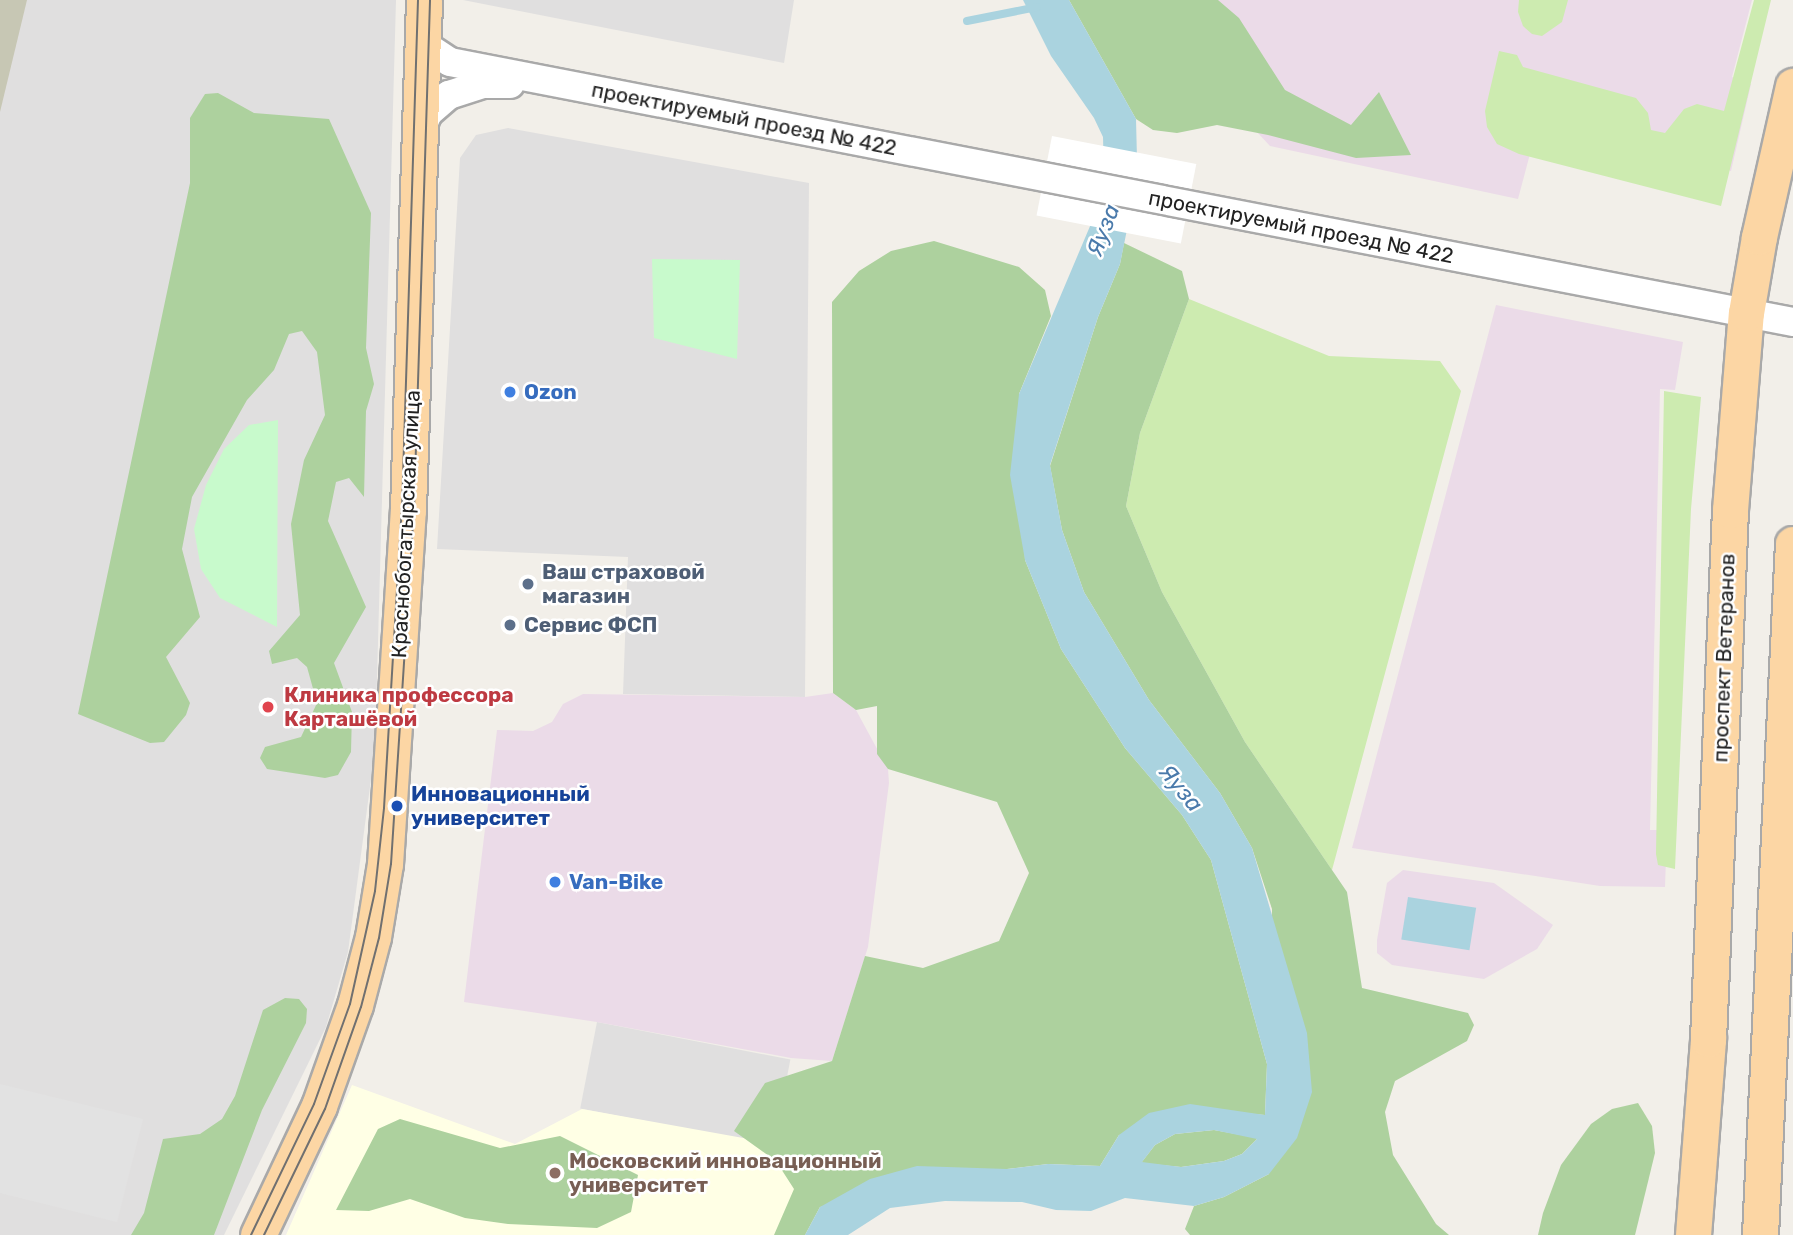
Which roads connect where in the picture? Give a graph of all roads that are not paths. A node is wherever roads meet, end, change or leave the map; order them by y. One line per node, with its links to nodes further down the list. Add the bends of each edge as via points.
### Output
1 (424, 0): 2 (main road, Краснобогатырская улица)
2 (423, 38): 3 (street, проектируемый проезд № 422, via 450,62); 5 (main road, Краснобогатырская улица)
3 (561, 83): 5 (street, проектируемый проезд № 422, via 482,84 449,95 428,113); 6 (street, проектируемый проезд № 422)
4 (1793, 86): 6 (main road, проспект Ветеранов)
5 (422, 127): 9 (main road, Краснобогатырская улица, via 408,510 385,864 355,1005 319,1106)
6 (1746, 313): 7 (street, проектируемый проезд № 422); 10 (main road, проспект Ветеранов, via 1730,510 1708,1039)
7 (1793, 322)
8 (1793, 544): 11 (main road)
9 (258, 1235)
10 (1693, 1235)
11 (1760, 1235)

